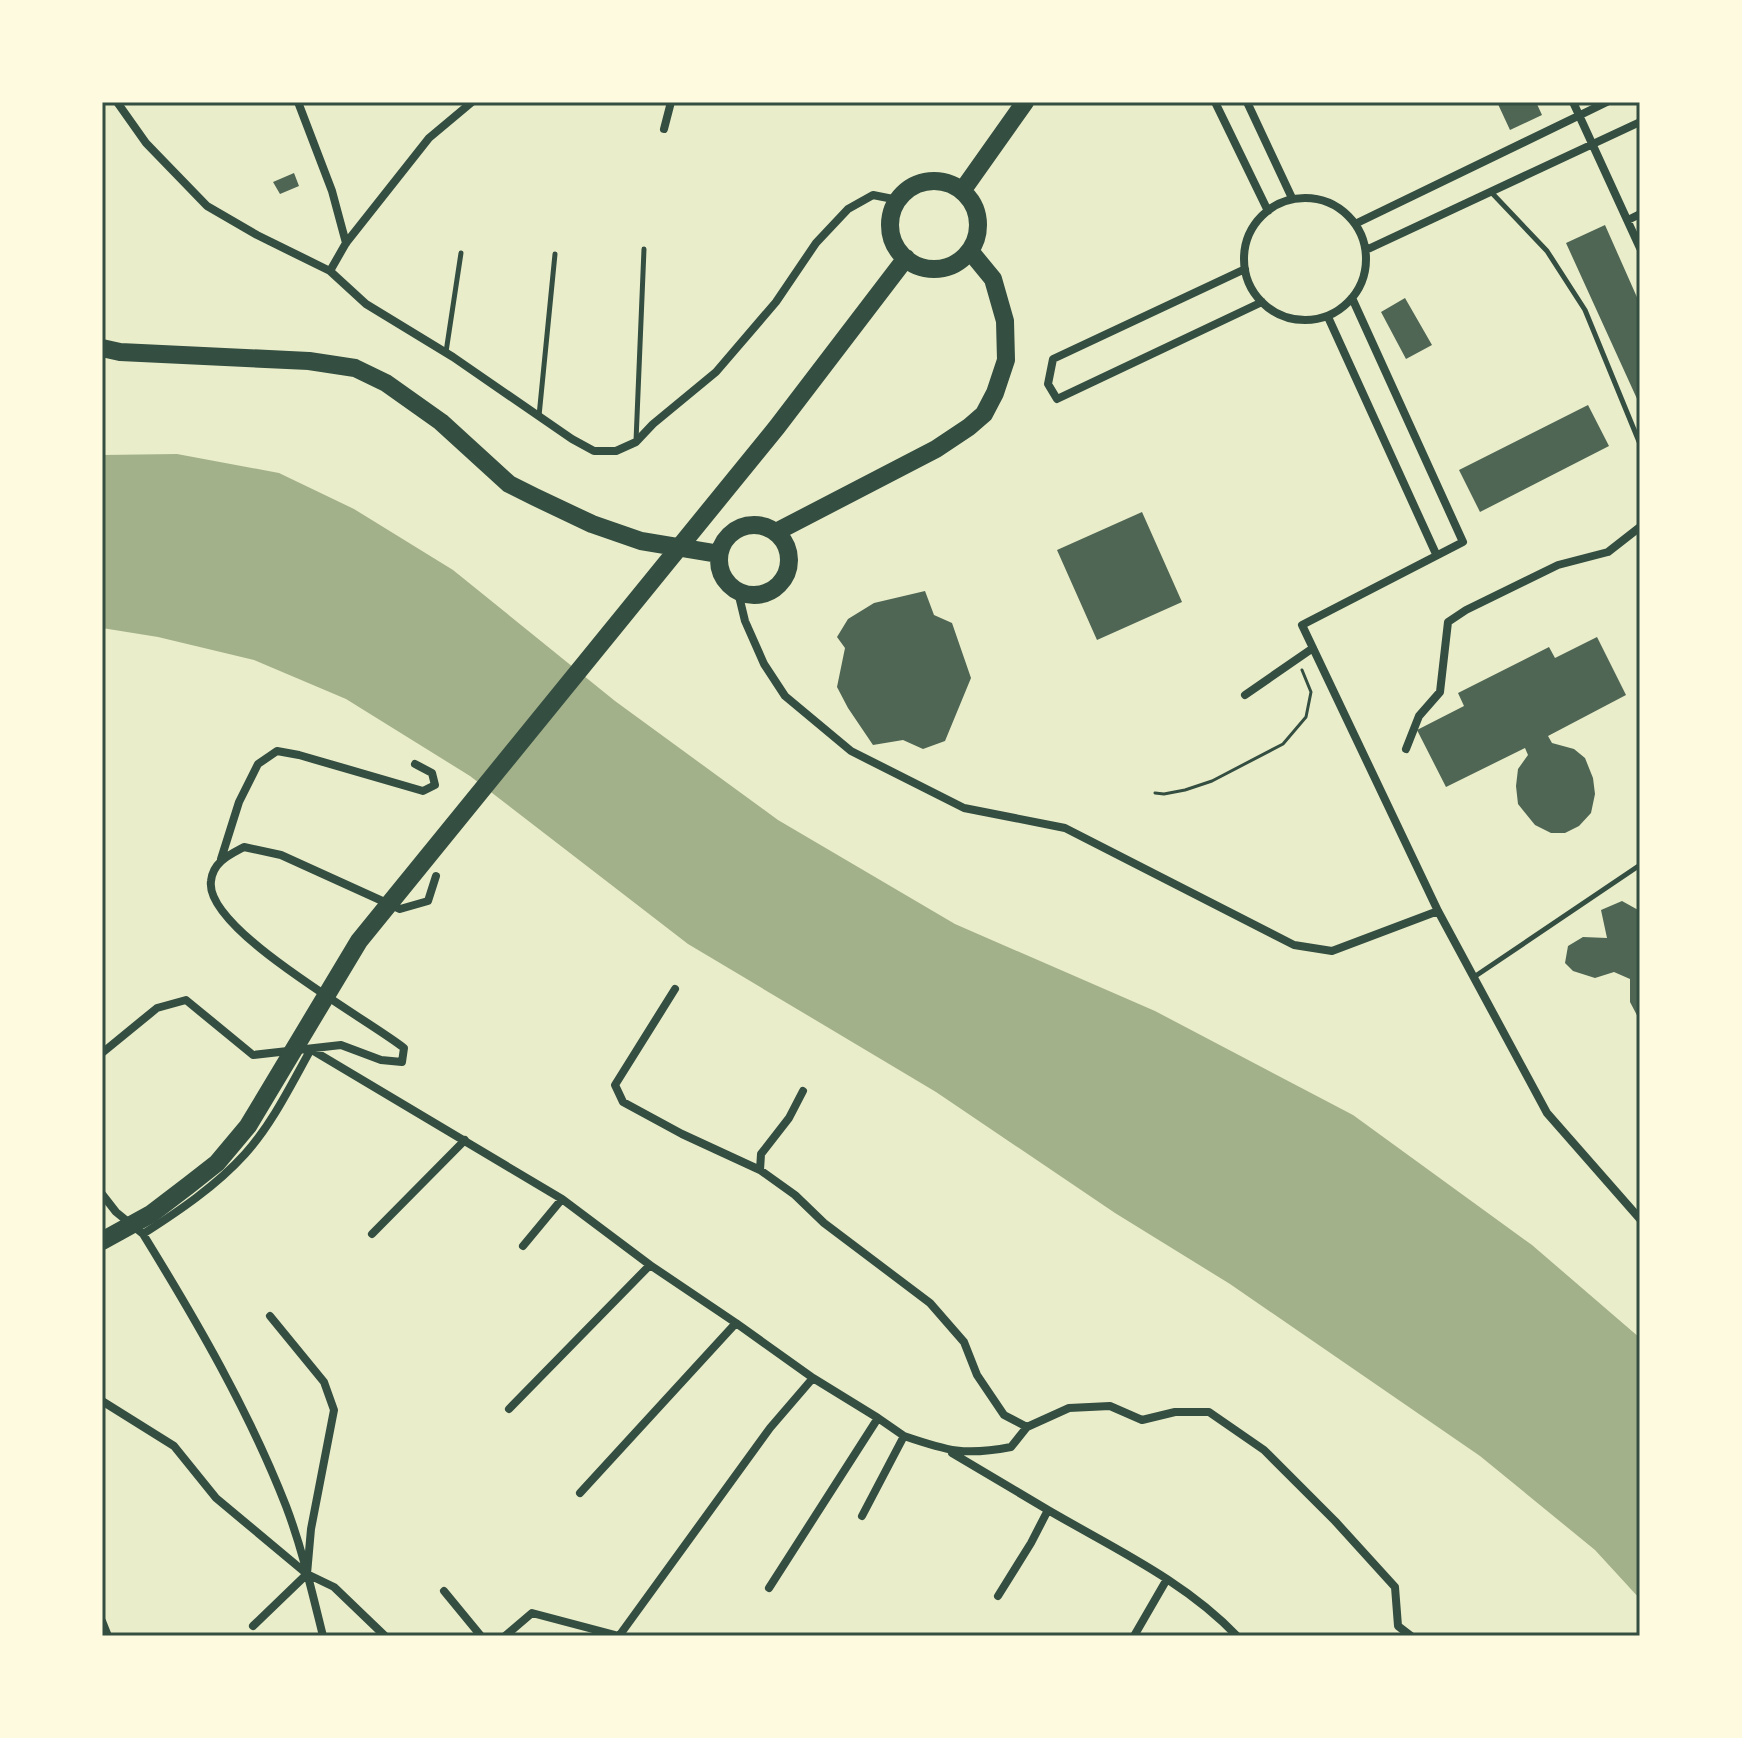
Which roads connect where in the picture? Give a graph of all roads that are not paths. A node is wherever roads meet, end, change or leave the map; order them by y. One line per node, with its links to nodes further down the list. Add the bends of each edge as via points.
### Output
1 (117, 102): 31 (street, via 146,143 207,206)
2 (298, 102): 22 (street)
3 (472, 102): 22 (street, via 429,138)
4 (671, 102): 12 (street)
5 (1025, 102): 14 (highway)
6 (1215, 102): 18 (street)
7 (1247, 102): 16 (street)
8 (1573, 102): 10 (street)
9 (1607, 102): 10 (street)
10 (1579, 115): 13 (street); 21 (street)
11 (1640, 122): 13 (street)
12 (664, 129)
13 (1594, 144): 15 (street); 20 (street)
14 (962, 191): 17 (highway, via 935,181 921,183); 26 (highway, via 977,215)
15 (1491, 192): 25 (street); 39 (lane, via 1547,251 1585,310)
16 (1292, 198): 18 (street); 21 (street, via 1332,203)
17 (898, 200): 29 (highway, via 890,228); 38 (street, via 873,195 848,209 716,372)
18 (1268, 211): 30 (street, via 1248,236)
19 (1640, 214): 20 (street)
20 (1628, 220): 23 (street)
21 (1355, 224): 25 (street)
22 (346, 243): 31 (street)
23 (1640, 248)
24 (644, 249): 38 (lane)
25 (1366, 250): 32 (street, via 1366,271)
26 (970, 251): 29 (highway, via 941,269 926,269); 41 (highway, via 993,279 1005,321 1006,360 984,414 936,449)
27 (461, 253): 36 (lane)
28 (555, 254): 37 (lane)
29 (906, 258): 65 (highway, via 777,427 359,941 248,1126 217,1163 151,1214)
30 (1245, 269): 33 (street); 33 (street, via 1053,359 1048,384 1057,399)
31 (330, 271): 36 (street, via 366,304)
32 (1352, 298): 34 (street); 43 (street, via 1463,542)
33 (1262, 302): 34 (street, via 1288,318)
34 (1328, 317): 43 (street)
35 (102, 348): 42 (highway, via 355,368 441,422 509,484 641,541)
36 (446, 352): 37 (street)
37 (539, 417): 38 (street, via 594,451 616,451)
38 (636, 442)
39 (1640, 444)
40 (1640, 527): 47 (street, via 1608,552 1558,565 1448,622 1440,692 1419,716)
41 (776, 532): 42 (highway, via 765,526 742,527 723,542); 44 (highway, via 789,553 786,576 760,596)
42 (719, 554): 44 (highway, via 722,576)
43 (1436, 554): 45 (street, via 1302,625)
44 (738, 592): 52 (street, via 764,664 785,696 851,751 964,808 1065,828 1294,945 1332,951)
45 (1313, 648): 46 (street); 52 (street)
46 (1245, 695)
47 (1406, 749)
48 (415, 764): 49 (street, via 432,773 435,785 423,791 277,751 258,764)
49 (221, 859): 51 (street, via 244,847 281,855 400,909 428,901); 55 (street, via 211,881 215,899 231,923 306,984 404,1048 402,1062 341,1045)
50 (1640, 865): 53 (lane)
51 (436, 876)
52 (1438, 911): 53 (street)
53 (1474, 977): 62 (street, via 1547,1113)
54 (675, 989): 59 (street, via 615,1085 623,1102)
55 (311, 1049): 56 (street, via 253,1055 186,1000 157,1008); 58 (street); 63 (street, via 245,1154 187,1206)
56 (102, 1053)
57 (803, 1091): 59 (street, via 761,1154)
58 (465, 1140): 61 (street); 64 (street)
59 (760, 1170): 74 (street, via 930,1303 964,1342 977,1375 1004,1415)
60 (102, 1194): 63 (street)
61 (562, 1199): 66 (street); 67 (street)
62 (1640, 1219)
63 (143, 1234): 80 (street, via 265,1455)
64 (372, 1234)
65 (102, 1241)
66 (523, 1246)
67 (650, 1265): 69 (street); 72 (street)
68 (270, 1316): 80 (street, via 324,1382 334,1410)
69 (736, 1323): 70 (street); 77 (street)
70 (813, 1378): 73 (street); 91 (street, via 770,1428 619,1636 532,1613)
71 (102, 1401): 80 (street, via 174,1446 216,1498)
72 (509, 1409)
73 (878, 1418): 75 (street); 82 (street)
74 (1027, 1427): 76 (street, via 1011,1447); 94 (street, via 1069,1408 1110,1406 1142,1420 1175,1412 1209,1412 1264,1450 1395,1587 1398,1626)
75 (904, 1436): 76 (street); 79 (street)
76 (949, 1452): 78 (street)
77 (580, 1493)
78 (1048, 1510): 81 (street); 84 (street)
79 (862, 1516)
80 (307, 1574): 86 (street); 88 (street); 89 (street, via 334,1587)
81 (1167, 1579): 92 (street); 93 (street)
82 (769, 1588)
83 (444, 1591): 90 (street)
84 (998, 1596)
85 (102, 1621): 87 (street)
86 (253, 1626)
87 (108, 1636)
88 (323, 1636)
89 (385, 1636)
90 (481, 1636)
91 (505, 1636)
92 (1134, 1636)
93 (1237, 1636)
94 (1411, 1636)

